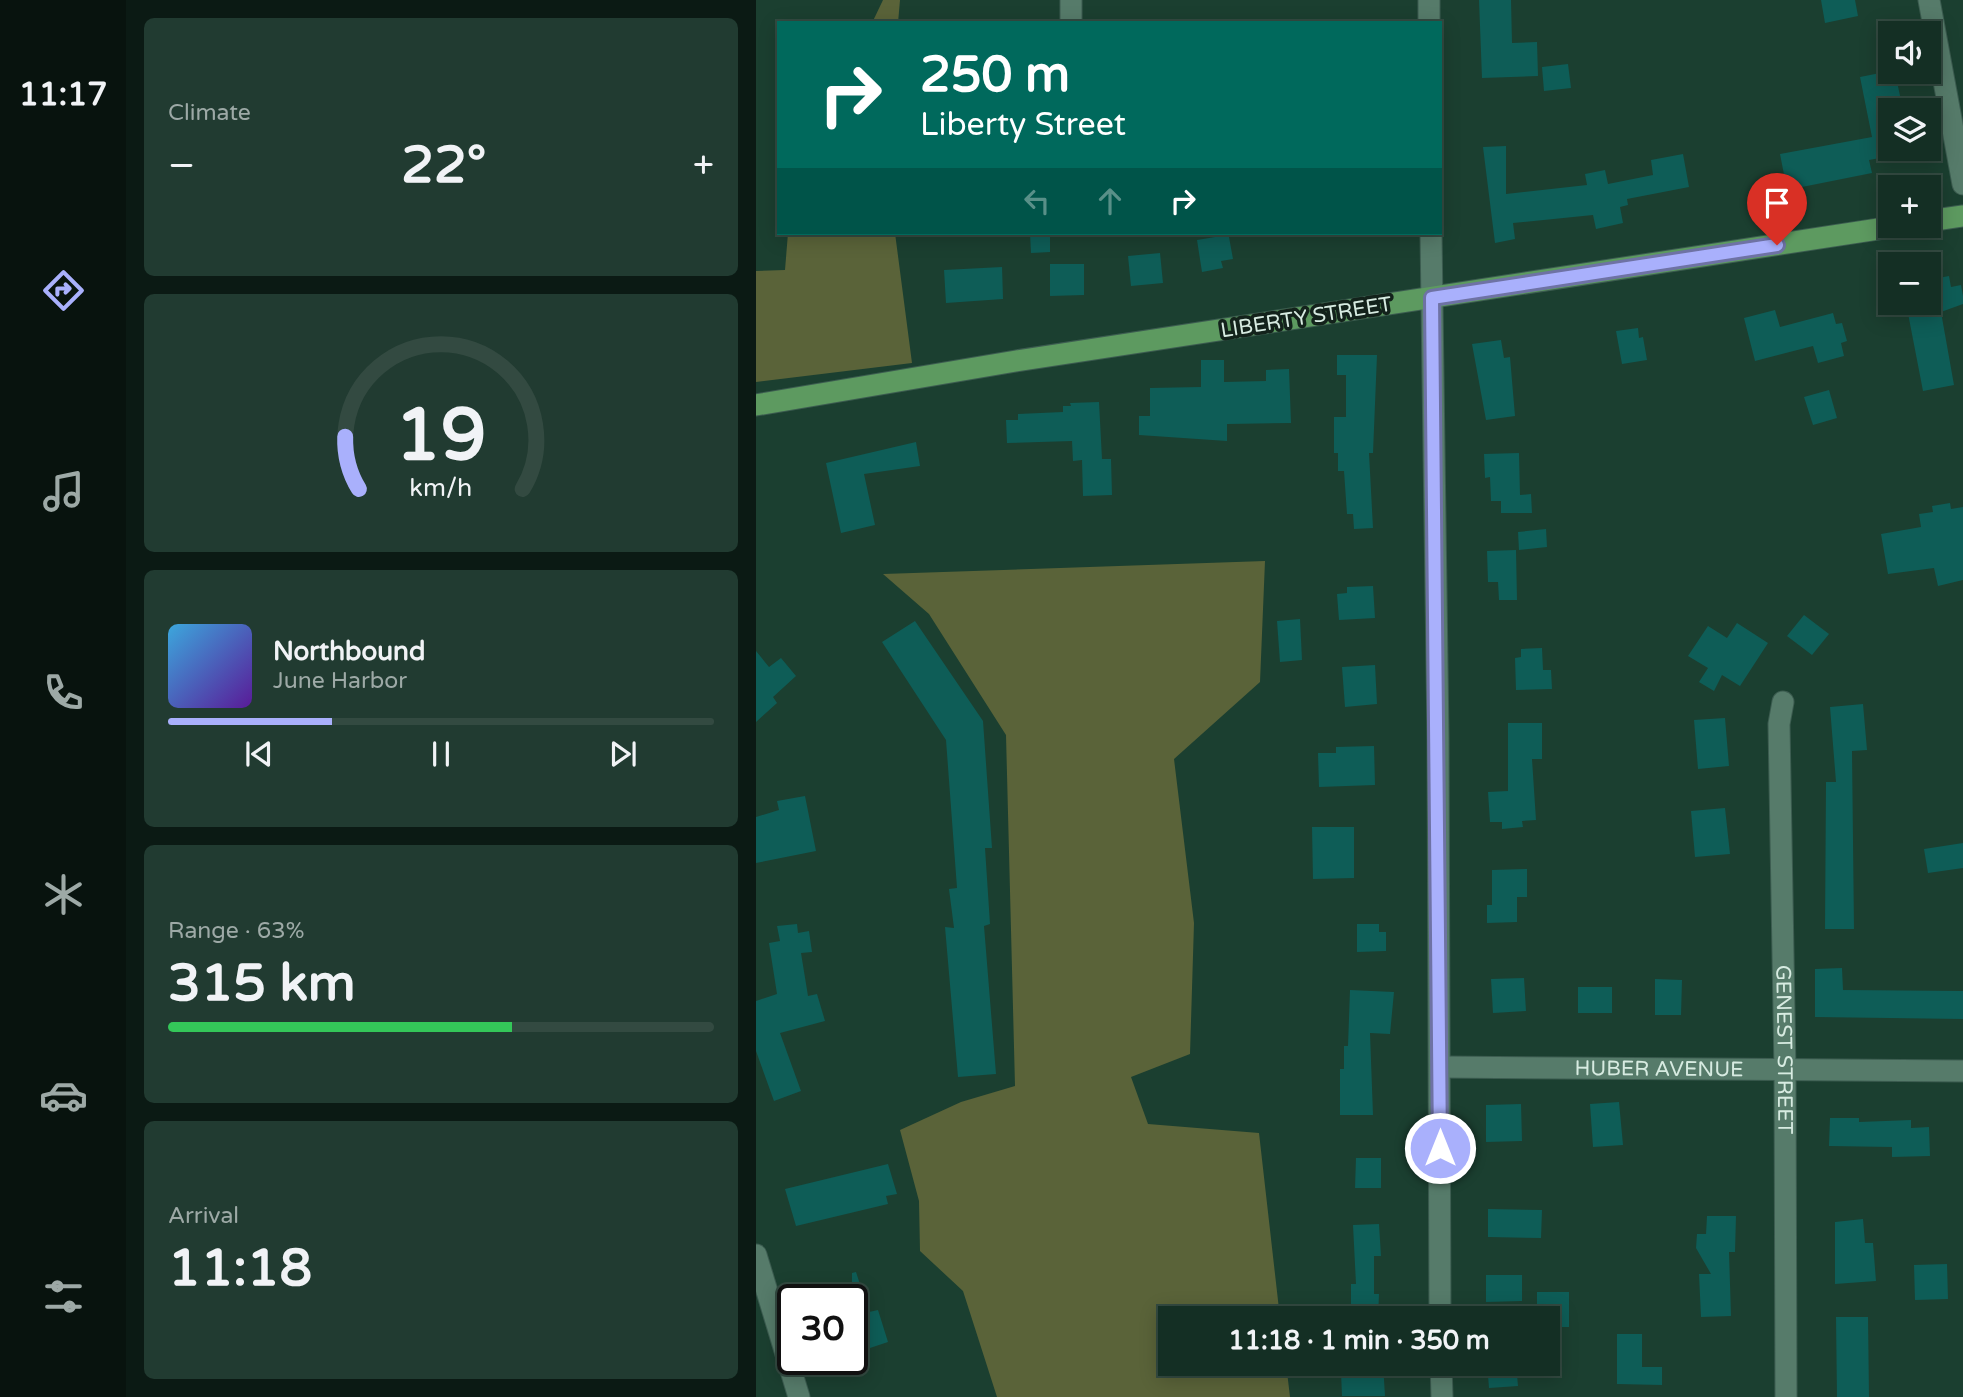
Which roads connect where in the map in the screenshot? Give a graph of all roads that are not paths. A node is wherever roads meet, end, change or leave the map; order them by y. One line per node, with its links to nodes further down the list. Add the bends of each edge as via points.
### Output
1 (1071, 0): 4 (street)
2 (1429, 0): 5 (street)
3 (1929, 0): 6 (street)
4 (1071, 21)
5 (1429, 21)
6 (1963, 184)
7 (1963, 215): 8 (main road)
8 (1941, 219)
9 (1878, 229): 11 (main road, LIBERTY STREET)
10 (1431, 235): 11 (street)
11 (1432, 298): 12 (main road, LIBERTY STREET); 14 (street)
12 (756, 405)
13 (1783, 702): 15 (street, GENEST STREET, via 1779,724)
14 (1440, 1067): 15 (street, HUBER AVENUE); 18 (street)
15 (1786, 1070): 16 (street, HUBER AVENUE); 22 (street, GENEST STREET)
16 (1963, 1071)
17 (756, 1255): 20 (street)
18 (1440, 1306)
19 (1441, 1376): 21 (street)
20 (799, 1397)
21 (1442, 1397)
22 (1786, 1397)

